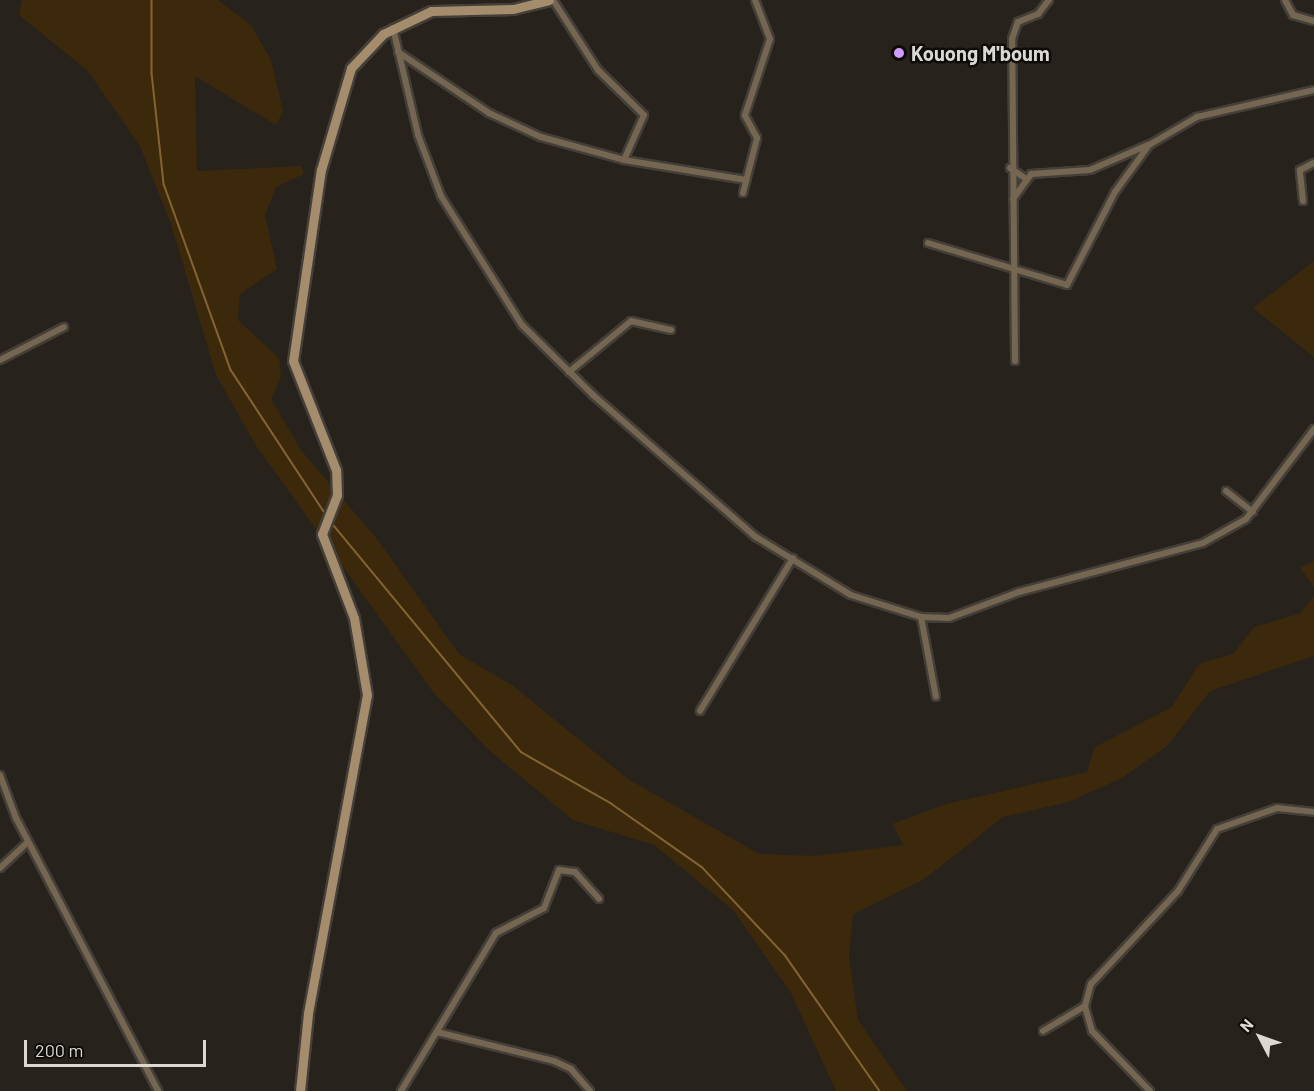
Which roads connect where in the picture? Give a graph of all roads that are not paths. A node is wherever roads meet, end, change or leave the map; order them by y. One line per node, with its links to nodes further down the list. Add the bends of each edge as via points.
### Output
1 (551, 0): 6 (street, via 513,9 431,11); 10 (street, via 598,70 644,115)
2 (755, 0): 14 (street, via 770,39 745,115 757,138)
3 (1049, 0): 12 (street, via 1038,14 1014,28)
4 (1285, 0): 5 (street, via 1293,15)
5 (1314, 21)
6 (393, 27): 7 (street); 41 (street, via 360,55 346,81 321,170 295,327 297,379 326,436 338,481 321,534 354,618 367,686)
7 (398, 52): 10 (street, via 512,124); 24 (street, via 418,135 441,196 510,308)
8 (1314, 90): 9 (street, via 1197,117)
9 (1149, 145): 13 (street, via 1090,170 1048,171); 19 (street, via 1115,192 1070,282 1064,285)
10 (624, 160): 14 (street)
11 (1314, 163): 17 (street, via 1300,170)
12 (1010, 168): 13 (street); 16 (street)
13 (1025, 178): 16 (street)
14 (746, 180): 15 (street)
15 (742, 193)
16 (1012, 201): 19 (street)
17 (1303, 201)
18 (928, 243): 19 (street)
19 (1014, 270): 23 (street)
20 (64, 327): 22 (street)
21 (671, 330): 24 (street, via 631,321)
22 (0, 360)
23 (1014, 361)
24 (568, 372): 28 (street, via 756,537)
25 (1314, 429): 27 (street)
26 (1226, 492): 27 (street)
27 (1253, 512): 29 (street, via 1203,543 1009,596 956,616)
28 (793, 558): 29 (street, via 851,595); 31 (street)
29 (921, 617): 30 (street)
30 (936, 697)
31 (700, 711)
32 (0, 775): 34 (street)
33 (1314, 812): 37 (street, via 1277,808 1217,829 1178,891 1098,974)
34 (28, 842): 35 (street); 40 (street)
35 (0, 868)
36 (599, 899): 39 (street, via 575,872 559,870 544,908 496,933)
37 (1085, 1006): 38 (street); 44 (street, via 1098,1038)
38 (1043, 1031)
39 (436, 1032): 42 (street); 43 (street, via 554,1061 571,1069)
40 (159, 1091)
41 (300, 1091)
42 (401, 1091)
43 (590, 1091)
44 (1150, 1091)

